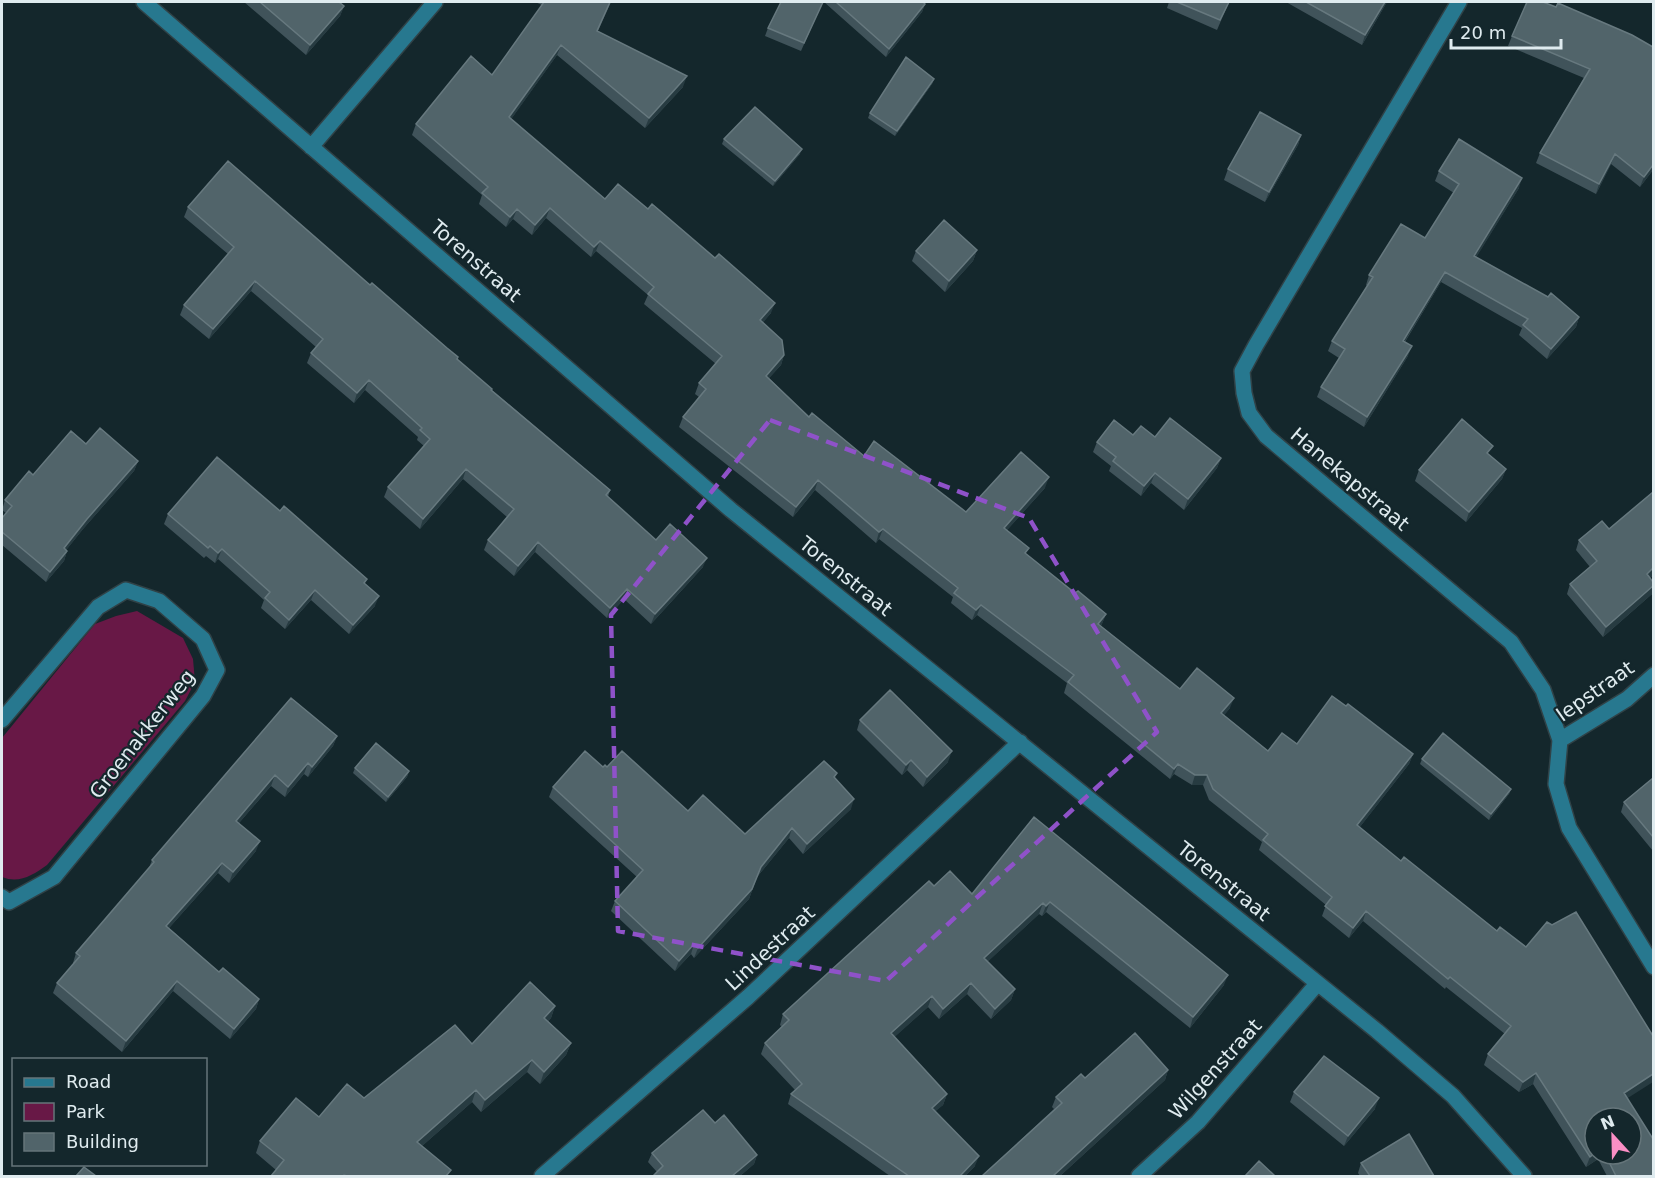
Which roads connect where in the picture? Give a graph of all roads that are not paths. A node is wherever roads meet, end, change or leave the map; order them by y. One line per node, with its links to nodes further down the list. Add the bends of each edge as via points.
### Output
1 (144, 2): 4 (street, Torenstraat)
2 (435, 2): 4 (street)
3 (1459, 2): 7 (street, Hanekapstraat, via 1256,345 1242,371 1244,393 1249,413 1266,436 1511,642 1543,690)
4 (311, 147): 8 (street, Torenstraat, via 731,510)
5 (1653, 675): 7 (street, Iepstraat, via 1627,699)
6 (2, 720): 9 (street, Groenakkerweg, via 98,607 126,590 159,601 203,639 217,670 203,696 54,877 9,902)
7 (1560, 740): 10 (street, Hanekapstraat, via 1556,784 1569,828)
8 (1020, 742): 11 (street, Torenstraat); 12 (street, Lindestraat, via 748,998)
9 (2, 897)
10 (1653, 967)
11 (1317, 984): 13 (street, Wilgenstraat, via 1198,1122); 14 (street, Torenstraat, via 1453,1096)
12 (543, 1176)
13 (1139, 1176)
14 (1524, 1176)

